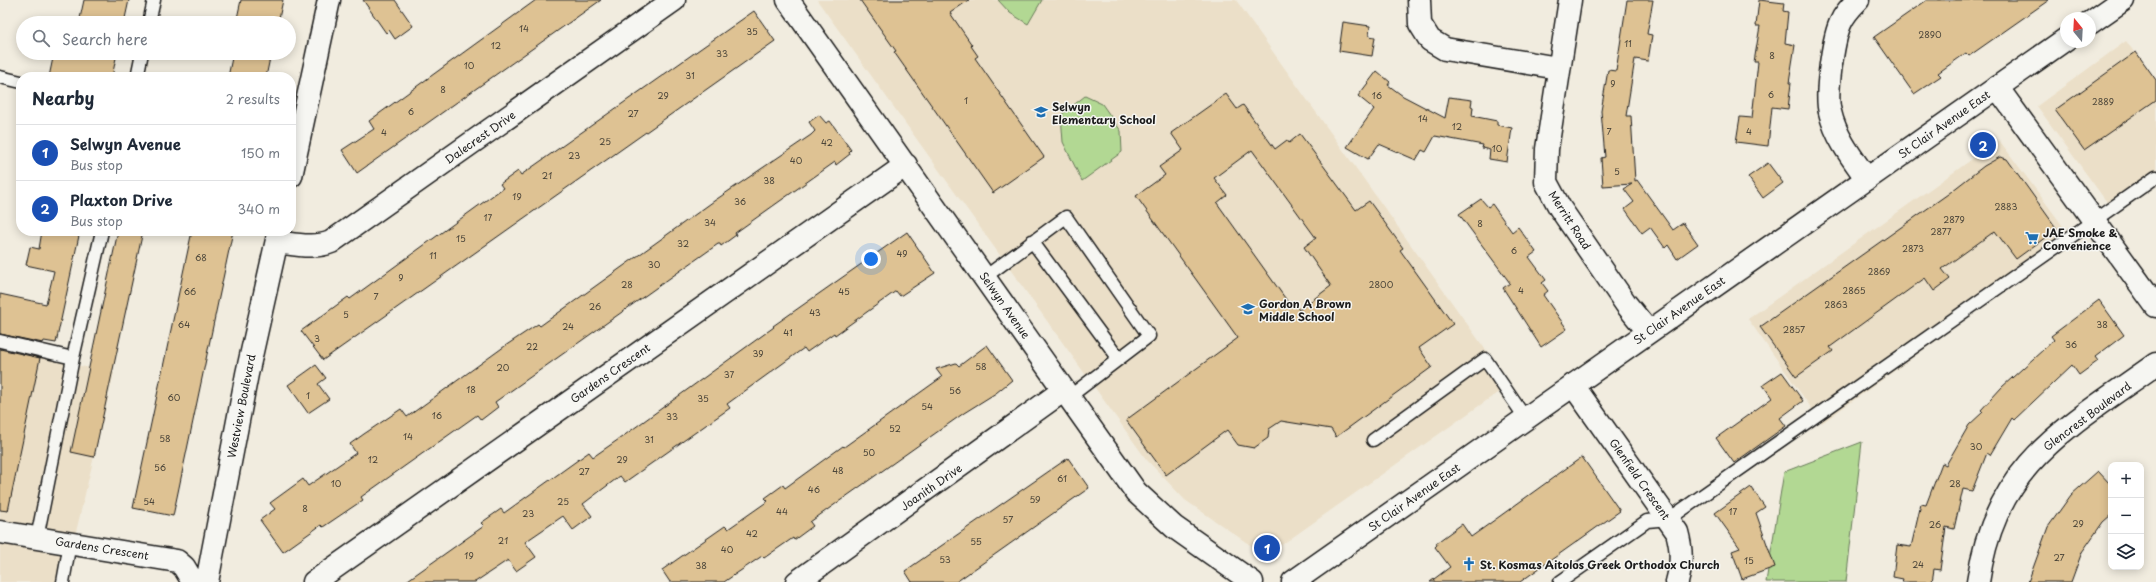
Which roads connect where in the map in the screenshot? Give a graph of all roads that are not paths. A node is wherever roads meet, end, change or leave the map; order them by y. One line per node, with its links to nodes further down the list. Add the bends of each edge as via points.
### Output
1 (154, 0): 9 (lane)
2 (329, 0): 18 (street)
3 (674, 0): 24 (street, Dalecrest Drive, via 331,242 310,246)
4 (788, 0): 19 (street, Selwyn Avenue)
5 (1419, 0): 13 (street, via 1420,24 1430,40 1445,49)
6 (1570, 0): 13 (street, Merritt Road)
7 (1858, 0): 21 (street, via 1848,10 1835,40 1829,111 1838,135)
8 (2123, 0): 10 (street)
9 (151, 16)
10 (2096, 19)
11 (2060, 43): 17 (street, St Clair Avenue East)
12 (141, 60): 14 (lane)
13 (1558, 68): 28 (street, Merritt Road, via 1547,149 1546,182 1560,208 1626,304)
14 (138, 72)
15 (0, 78): 16 (lane)
16 (16, 81)
17 (1997, 87): 21 (street, St Clair Avenue East); 22 (street)
18 (296, 153)
19 (906, 165): 26 (street, Selwyn Avenue); 44 (street, Gardens Crescent)
20 (2156, 177): 22 (lane)
21 (1866, 179): 28 (street, St Clair Avenue East)
22 (2094, 221): 27 (street); 37 (lane)
23 (101, 236): 30 (lane)
24 (278, 237): 43 (street, Westview Boulevard, via 247,374)
25 (1032, 241): 26 (lane); 31 (lane); 31 (lane, via 1066,217 1149,336)
26 (985, 277): 34 (street, Selwyn Avenue)
27 (2156, 306)
28 (1648, 331): 33 (street, St Clair Avenue East)
29 (0, 342): 30 (lane)
30 (72, 358): 39 (lane)
31 (1119, 359): 34 (lane)
32 (2156, 364): 50 (street, Glencrest Boulevard, via 2065,429 2032,459 1998,509 1981,559)
33 (1572, 385): 35 (street, St Clair Avenue East); 37 (street, Glenfield Crescent)
34 (1067, 393): 45 (street, Joanith Drive); 46 (street, Selwyn Avenue, via 1136,492 1174,527)
35 (1526, 419): 36 (lane, via 1485,359); 47 (street, St Clair Avenue East)
36 (1373, 440)
37 (1669, 519): 48 (lane, via 1647,521); 49 (street, Glenfield Crescent, via 1677,532 1681,546 1682,565)
38 (0, 532): 39 (street, Gardens Crescent)
39 (37, 538): 40 (street, Gardens Crescent)
40 (70, 543): 41 (lane); 42 (street, Gardens Crescent, via 176,561 184,567)
41 (63, 582)
42 (193, 582)
43 (207, 582)
44 (314, 582)
45 (797, 582)
46 (1252, 582)
47 (1293, 582)
48 (1560, 582)
49 (1677, 582)
50 (1978, 582)

